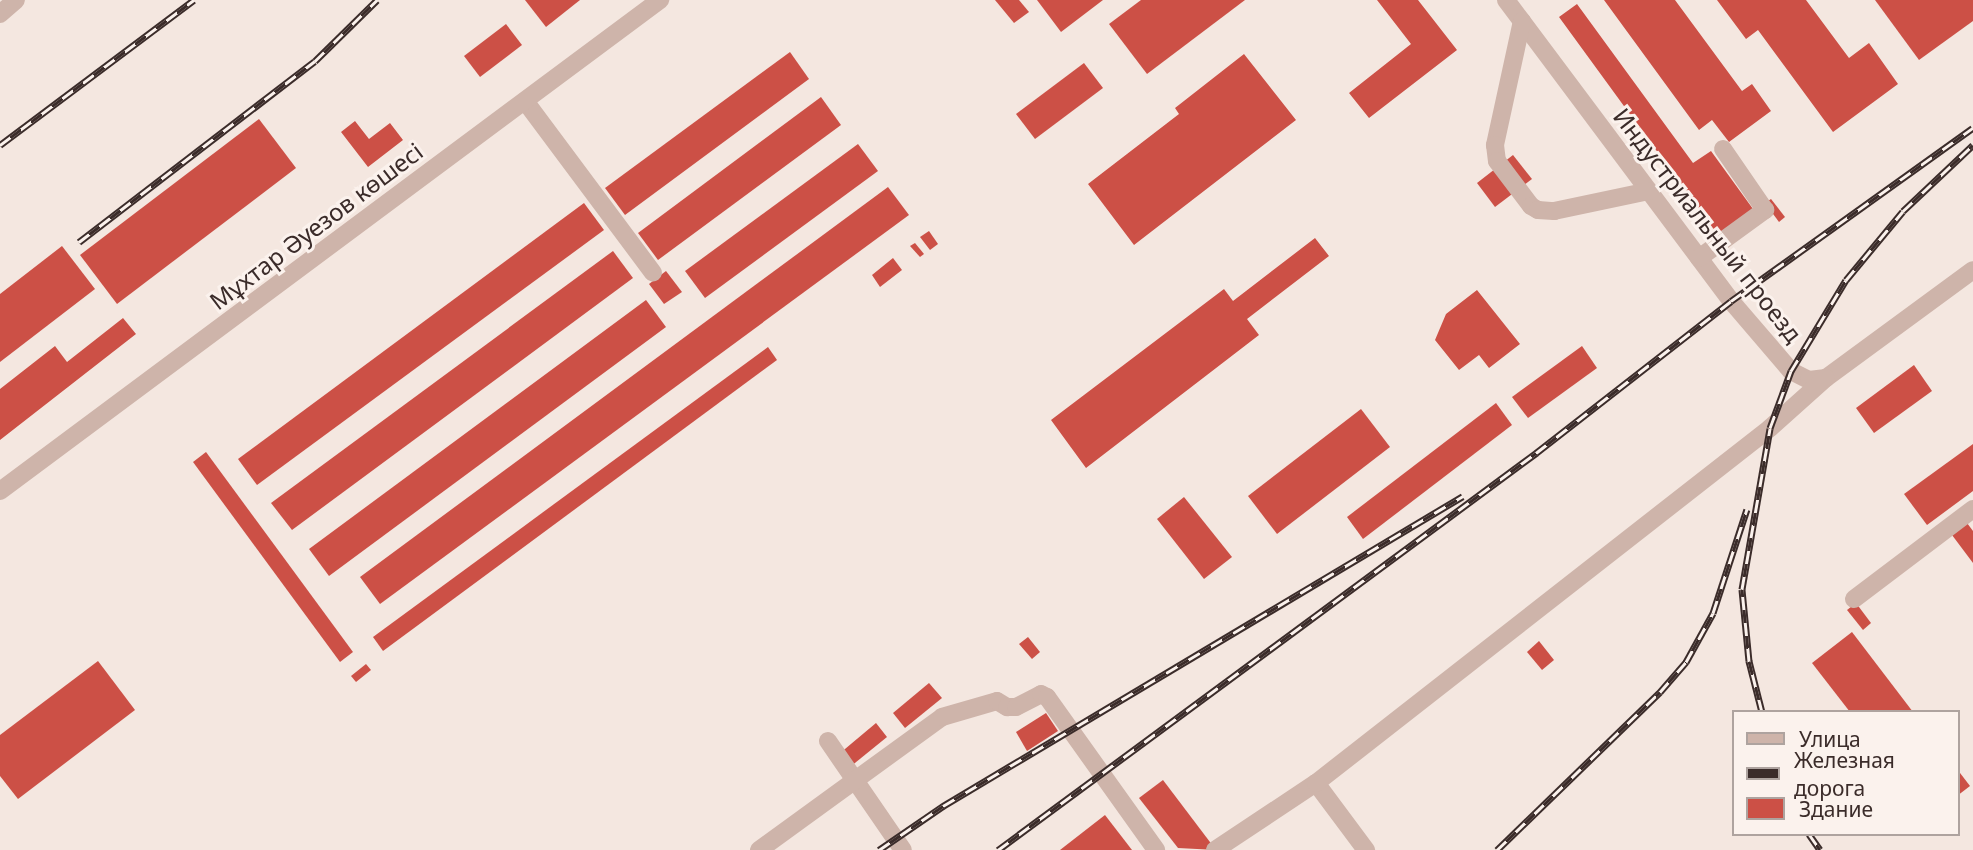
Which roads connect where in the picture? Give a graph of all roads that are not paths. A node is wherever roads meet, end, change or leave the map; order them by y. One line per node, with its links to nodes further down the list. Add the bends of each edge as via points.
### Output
1 (16, 0): 4 (street)
2 (660, 0): 6 (street, Мұхтар Әуезов көшесі)
3 (1506, 0): 5 (street, Индустриальный проезд)
4 (0, 14)
5 (1522, 21): 8 (street, Индустриальный проезд); 8 (street, via 1495,145 1497,161 1531,206 1546,212)
6 (525, 101): 11 (street); 13 (street, Мұхтар Әуезов көшесі)
7 (1723, 149): 9 (street, via 1765,210)
8 (1649, 191): 9 (street, Индустриальный проезд)
9 (1699, 258): 12 (street, Индустриальный проезд, via 1791,372 1809,380)
10 (1973, 270): 12 (street)
11 (653, 273)
12 (1826, 378): 18 (street, via 1770,428)
13 (0, 491)
14 (1973, 509): 15 (street)
15 (1854, 599)
16 (828, 741): 17 (street)
17 (855, 780): 19 (street); 20 (street); 21 (street, via 942,717 997,702 1016,707 1041,694)
18 (1315, 783): 22 (street); 23 (street)
19 (760, 850)
20 (903, 850)
21 (1156, 850)
22 (1215, 850)
23 (1366, 850)

